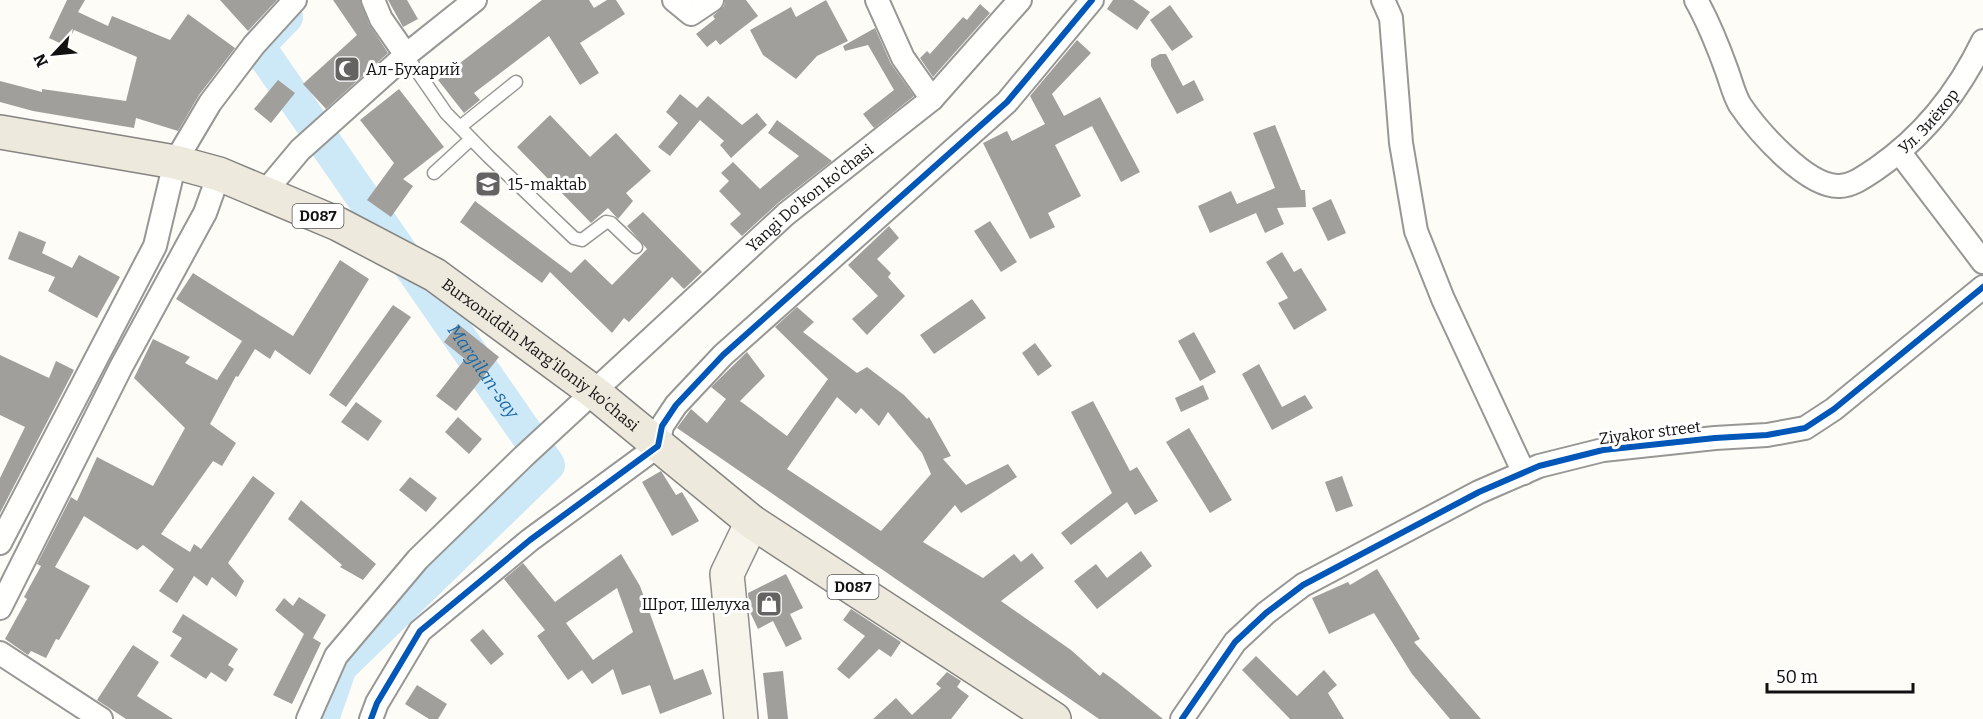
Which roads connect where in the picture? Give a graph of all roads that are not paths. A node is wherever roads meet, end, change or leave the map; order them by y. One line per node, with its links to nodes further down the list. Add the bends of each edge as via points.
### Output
1 (295, 0): 19 (street, via 254,45 210,104)
2 (373, 0): 12 (street)
3 (475, 0): 12 (street)
4 (674, 0): 5 (street, via 691,14)
5 (712, 0)
6 (877, 0): 14 (street, via 903,58)
7 (1020, 0): 14 (street, Yangi Do'kon ko'chasi)
8 (1092, 0): 27 (street, via 1007,102 723,356 676,405 662,426)
9 (1383, 0): 28 (street, via 1390,18 1401,143 1416,231 1443,299)
10 (1696, 0): 18 (street, Ул. Зиёкор, via 1709,22 1738,102 1762,136 1816,180 1838,186 1856,182)
11 (1983, 42): 18 (street, Ул. Зиёкор, via 1946,105)
12 (406, 55): 15 (lane); 22 (street, via 300,150)
13 (516, 82): 15 (lane)
14 (932, 99): 26 (street, Yangi Do'kon ko'chasi, via 786,214)
15 (460, 127): 17 (lane)
16 (0, 132): 19 (main road, Burxoniddin Marg’iloniy ko’chasi / D087)
17 (471, 139): 20 (lane); 23 (lane, via 577,240 591,235 606,222)
18 (1900, 153): 24 (street)
19 (175, 162): 21 (main road, Burxoniddin Marg’iloniy ko’chasi / D087); 30 (street, via 155,246)
20 (434, 172)
21 (219, 174): 22 (main road, Burxoniddin Marg’iloniy ko’chasi / D087); 31 (street, via 205,213 121,366)
22 (264, 193): 26 (main road, Burxoniddin Marg’iloniy ko’chasi / D087, via 338,224 435,275)
23 (636, 246)
24 (1983, 262)
25 (1983, 287): 28 (street, Ziyakor street, via 1834,409 1805,428 1604,450)
26 (595, 393): 27 (main road, Burxoniddin Marg’iloniy ko’chasi / D087); 34 (street, Yangi Do'kon ko'chasi, via 418,559 336,656)
27 (658, 446): 29 (main road, Burxoniddin Marg’iloniy ko’chasi / D087); 35 (street, via 530,540 420,631)
28 (1524, 473): 38 (street, Ziyakor street, via 1479,492 1304,585 1235,642)
29 (752, 522): 36 (main road, via 727,574); 37 (main road, Burxoniddin Marg’iloniy ko’chasi / D087)
30 (0, 543)
31 (0, 608)
32 (0, 653): 33 (street)
33 (101, 719)
34 (308, 719)
35 (371, 719)
36 (741, 719)
37 (1054, 719)
38 (1182, 719)

